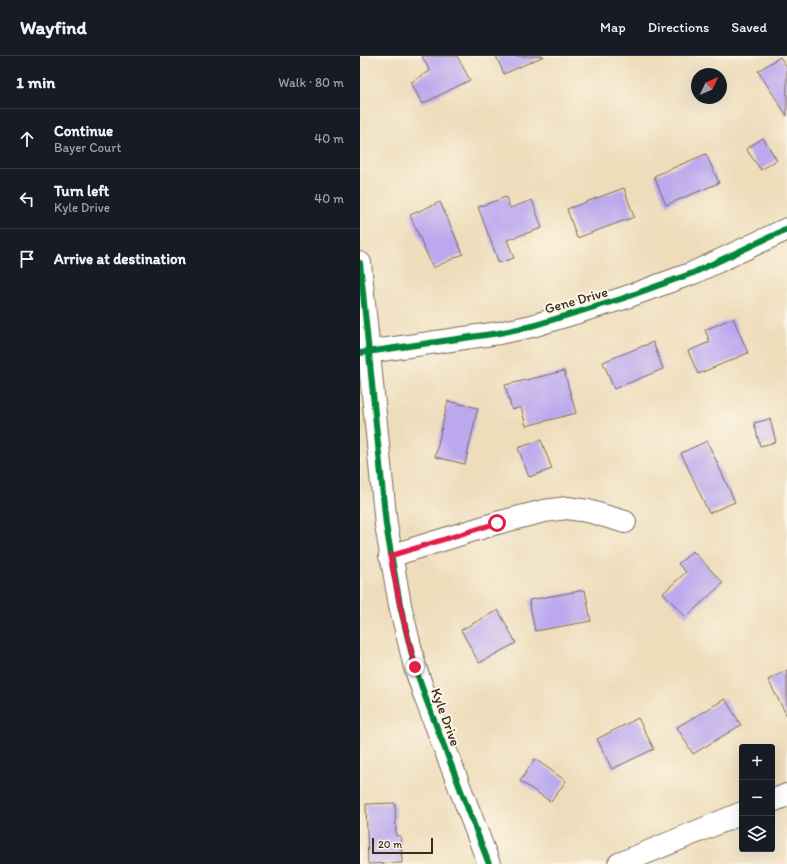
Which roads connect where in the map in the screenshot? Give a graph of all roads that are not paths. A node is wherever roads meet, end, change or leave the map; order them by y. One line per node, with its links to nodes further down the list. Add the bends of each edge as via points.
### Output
1 (787, 229): 3 (street, Gene Drive, via 693,273 546,322 499,334)
2 (360, 263): 3 (street, Kyle Drive)
3 (364, 352): 5 (street, Kyle Drive)
4 (625, 522): 5 (street, via 588,511 567,508 544,511)
5 (390, 556): 9 (street, Kyle Drive, via 415,667)
6 (787, 794): 7 (street)
7 (775, 800)
8 (739, 814): 10 (street)
9 (490, 864)
10 (619, 864)

